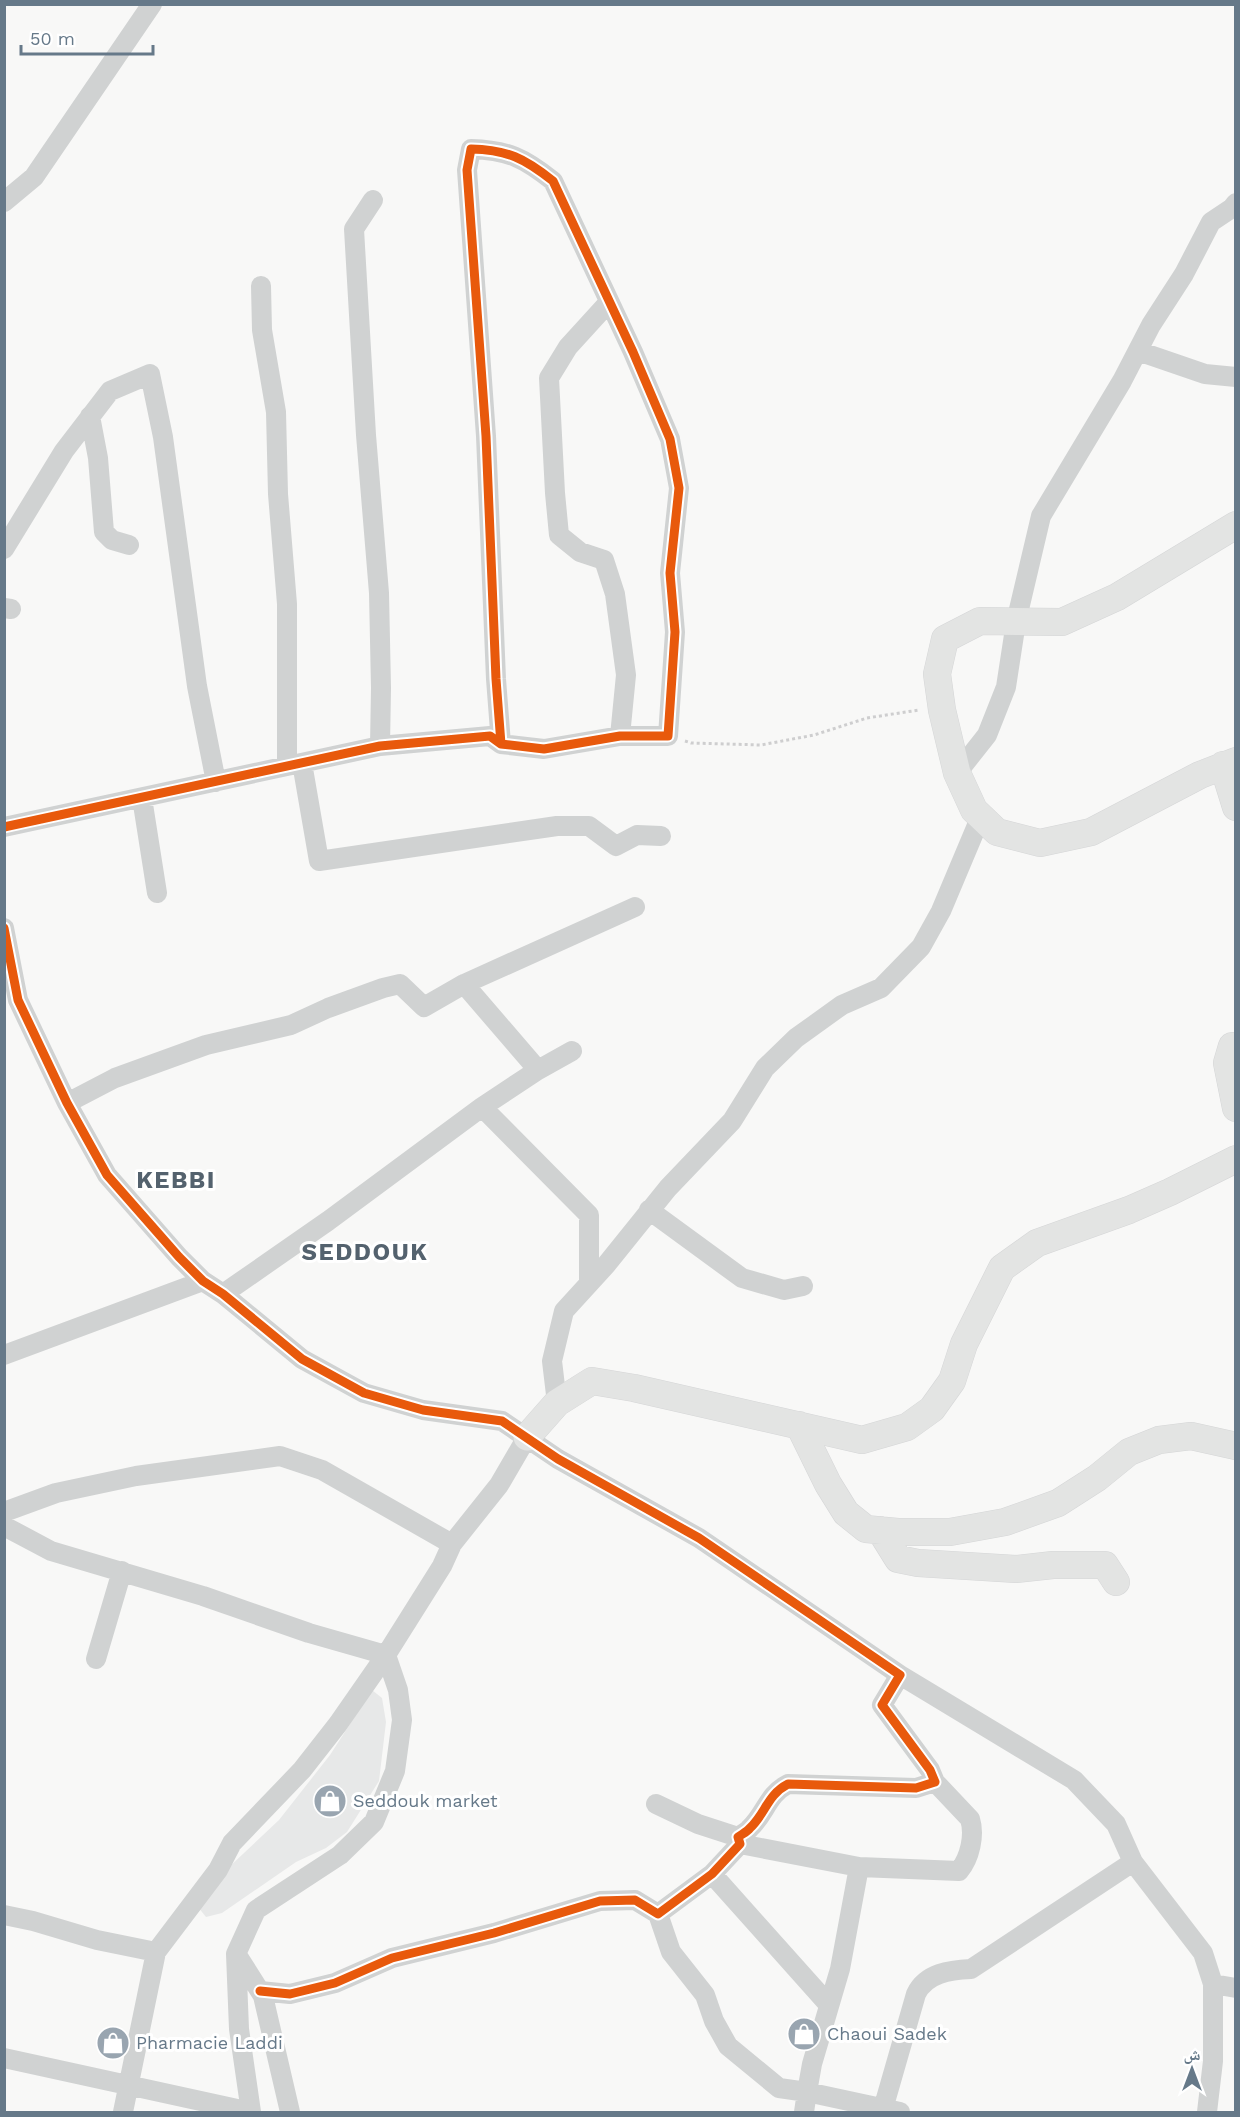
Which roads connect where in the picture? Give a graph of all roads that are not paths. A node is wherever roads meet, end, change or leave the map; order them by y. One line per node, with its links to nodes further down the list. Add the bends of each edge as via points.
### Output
1 (152, 4): 3 (street, via 34,177)
2 (373, 200): 16 (street, via 354,230 379,592)
3 (4, 202)
4 (1234, 207): 7 (street, via 1211,222)
5 (261, 286): 18 (street, via 262,330 276,412)
6 (609, 302): 14 (street, via 568,347 549,378 559,535 580,552 604,560 615,594 626,675); 14 (street, via 670,439 679,488 670,573 675,632 668,736); 15 (street, via 553,181 529,162 495,150 471,149 467,170 486,436)
7 (1138, 351): 8 (street, via 1205,374); 13 (street, via 1041,516)
8 (1236, 377)
9 (90, 416): 11 (street, via 104,532 112,540); 12 (street); 20 (street, via 110,391 150,374 163,437 197,687)
10 (1236, 525): 13 (street, via 1117,597 1062,622)
11 (129, 545)
12 (4, 549)
13 (1016, 622): 19 (street, via 1006,687 987,735); 19 (street, via 981,621 945,639 937,674)
14 (620, 736): 15 (street, via 544,749)
15 (501, 744): 16 (street, via 490,736)
16 (380, 746): 18 (street)
17 (1229, 763): 22 (street); 23 (street, via 1091,832 1040,843 997,832)
18 (294, 765): 20 (street); 25 (street, via 320,861 557,825 589,825 615,846 637,835)
19 (957, 773): 23 (street, via 974,810)
20 (216, 782): 21 (street)
21 (142, 798): 24 (street); 26 (street)
22 (1236, 807)
23 (981, 816): 38 (street, via 921,947 881,988 842,1005 796,1038 765,1068 732,1121)
24 (4, 827)
25 (661, 836)
26 (157, 893)
27 (635, 907): 29 (street)
28 (4, 928): 30 (street)
29 (464, 984): 33 (street); 34 (street, via 424,1007 400,984 383,988 291,1025 206,1045 115,1078)
30 (11, 997): 34 (street, via 18,1000)
31 (1236, 1046): 36 (street, via 1232,1046 1227,1063)
32 (572, 1051): 33 (street)
33 (538, 1070): 35 (street)
34 (67, 1103): 39 (street, via 107,1175)
35 (482, 1107): 40 (street, via 589,1215); 42 (street)
36 (1236, 1108)
37 (1236, 1159): 45 (street, via 1130,1210 1036,1243 1002,1268 964,1344 952,1381 932,1409 907,1427 862,1440)
38 (650, 1210): 40 (street); 41 (street, via 742,1278 784,1290)
39 (203, 1281): 42 (street); 43 (street)
40 (589, 1283): 44 (street, via 564,1311 552,1361)
41 (803, 1286)
42 (223, 1294): 46 (street, via 302,1359 364,1393 423,1410 502,1421)
43 (4, 1355)
44 (557, 1403): 45 (street, via 592,1381); 46 (street)
45 (800, 1425): 50 (street, via 846,1513 866,1529)
46 (527, 1437): 51 (street, via 499,1485); 56 (street, via 558,1459 699,1538)
47 (1236, 1446): 50 (street, via 1191,1436 1159,1440 1130,1452 1058,1503 1005,1522 950,1532)
48 (4, 1512): 51 (street, via 56,1492 136,1476 280,1456 322,1470)
49 (4, 1526): 52 (street, via 51,1551)
50 (879, 1530): 53 (street, via 898,1559 1016,1569 1105,1565)
51 (452, 1544): 54 (street)
52 (122, 1571): 54 (street); 55 (street)
53 (1116, 1582)
54 (386, 1655): 65 (street, via 302,1770 232,1843 218,1870); 66 (street, via 398,1690 402,1720 395,1771 374,1822 340,1855 255,1910)
55 (96, 1659)
56 (900, 1675): 57 (street, via 882,1706); 60 (street, via 1074,1780 1116,1824)
57 (935, 1782): 59 (street, via 916,1788 789,1784 773,1795); 61 (street, via 972,1826 967,1861 959,1871)
58 (656, 1804): 59 (street)
59 (739, 1840): 61 (street); 62 (street)
60 (1133, 1862): 67 (street, via 1203,1953); 74 (street, via 970,1969 951,1970 920,1985)
61 (859, 1867): 70 (street, via 840,1969)
62 (712, 1874): 63 (street); 70 (street)
63 (658, 1914): 69 (street, via 635,1900 600,1901 392,1958 324,1986 290,1994); 73 (street, via 671,1952 705,1995 728,2046 779,2088)
64 (4, 1915): 65 (street)
65 (156, 1952): 72 (street)
66 (236, 1954): 69 (street); 72 (street, via 239,2030 251,2112)
67 (1213, 1984): 68 (street); 78 (street, via 1213,2061)
68 (1236, 1988)
69 (260, 1990): 76 (street)
70 (829, 2005): 73 (street)
71 (4, 2058): 72 (street)
72 (130, 2086): 75 (street)
73 (807, 2092): 74 (street); 77 (street)
74 (892, 2111)
75 (123, 2112)
76 (290, 2112)
77 (804, 2112)
78 (1207, 2112)

